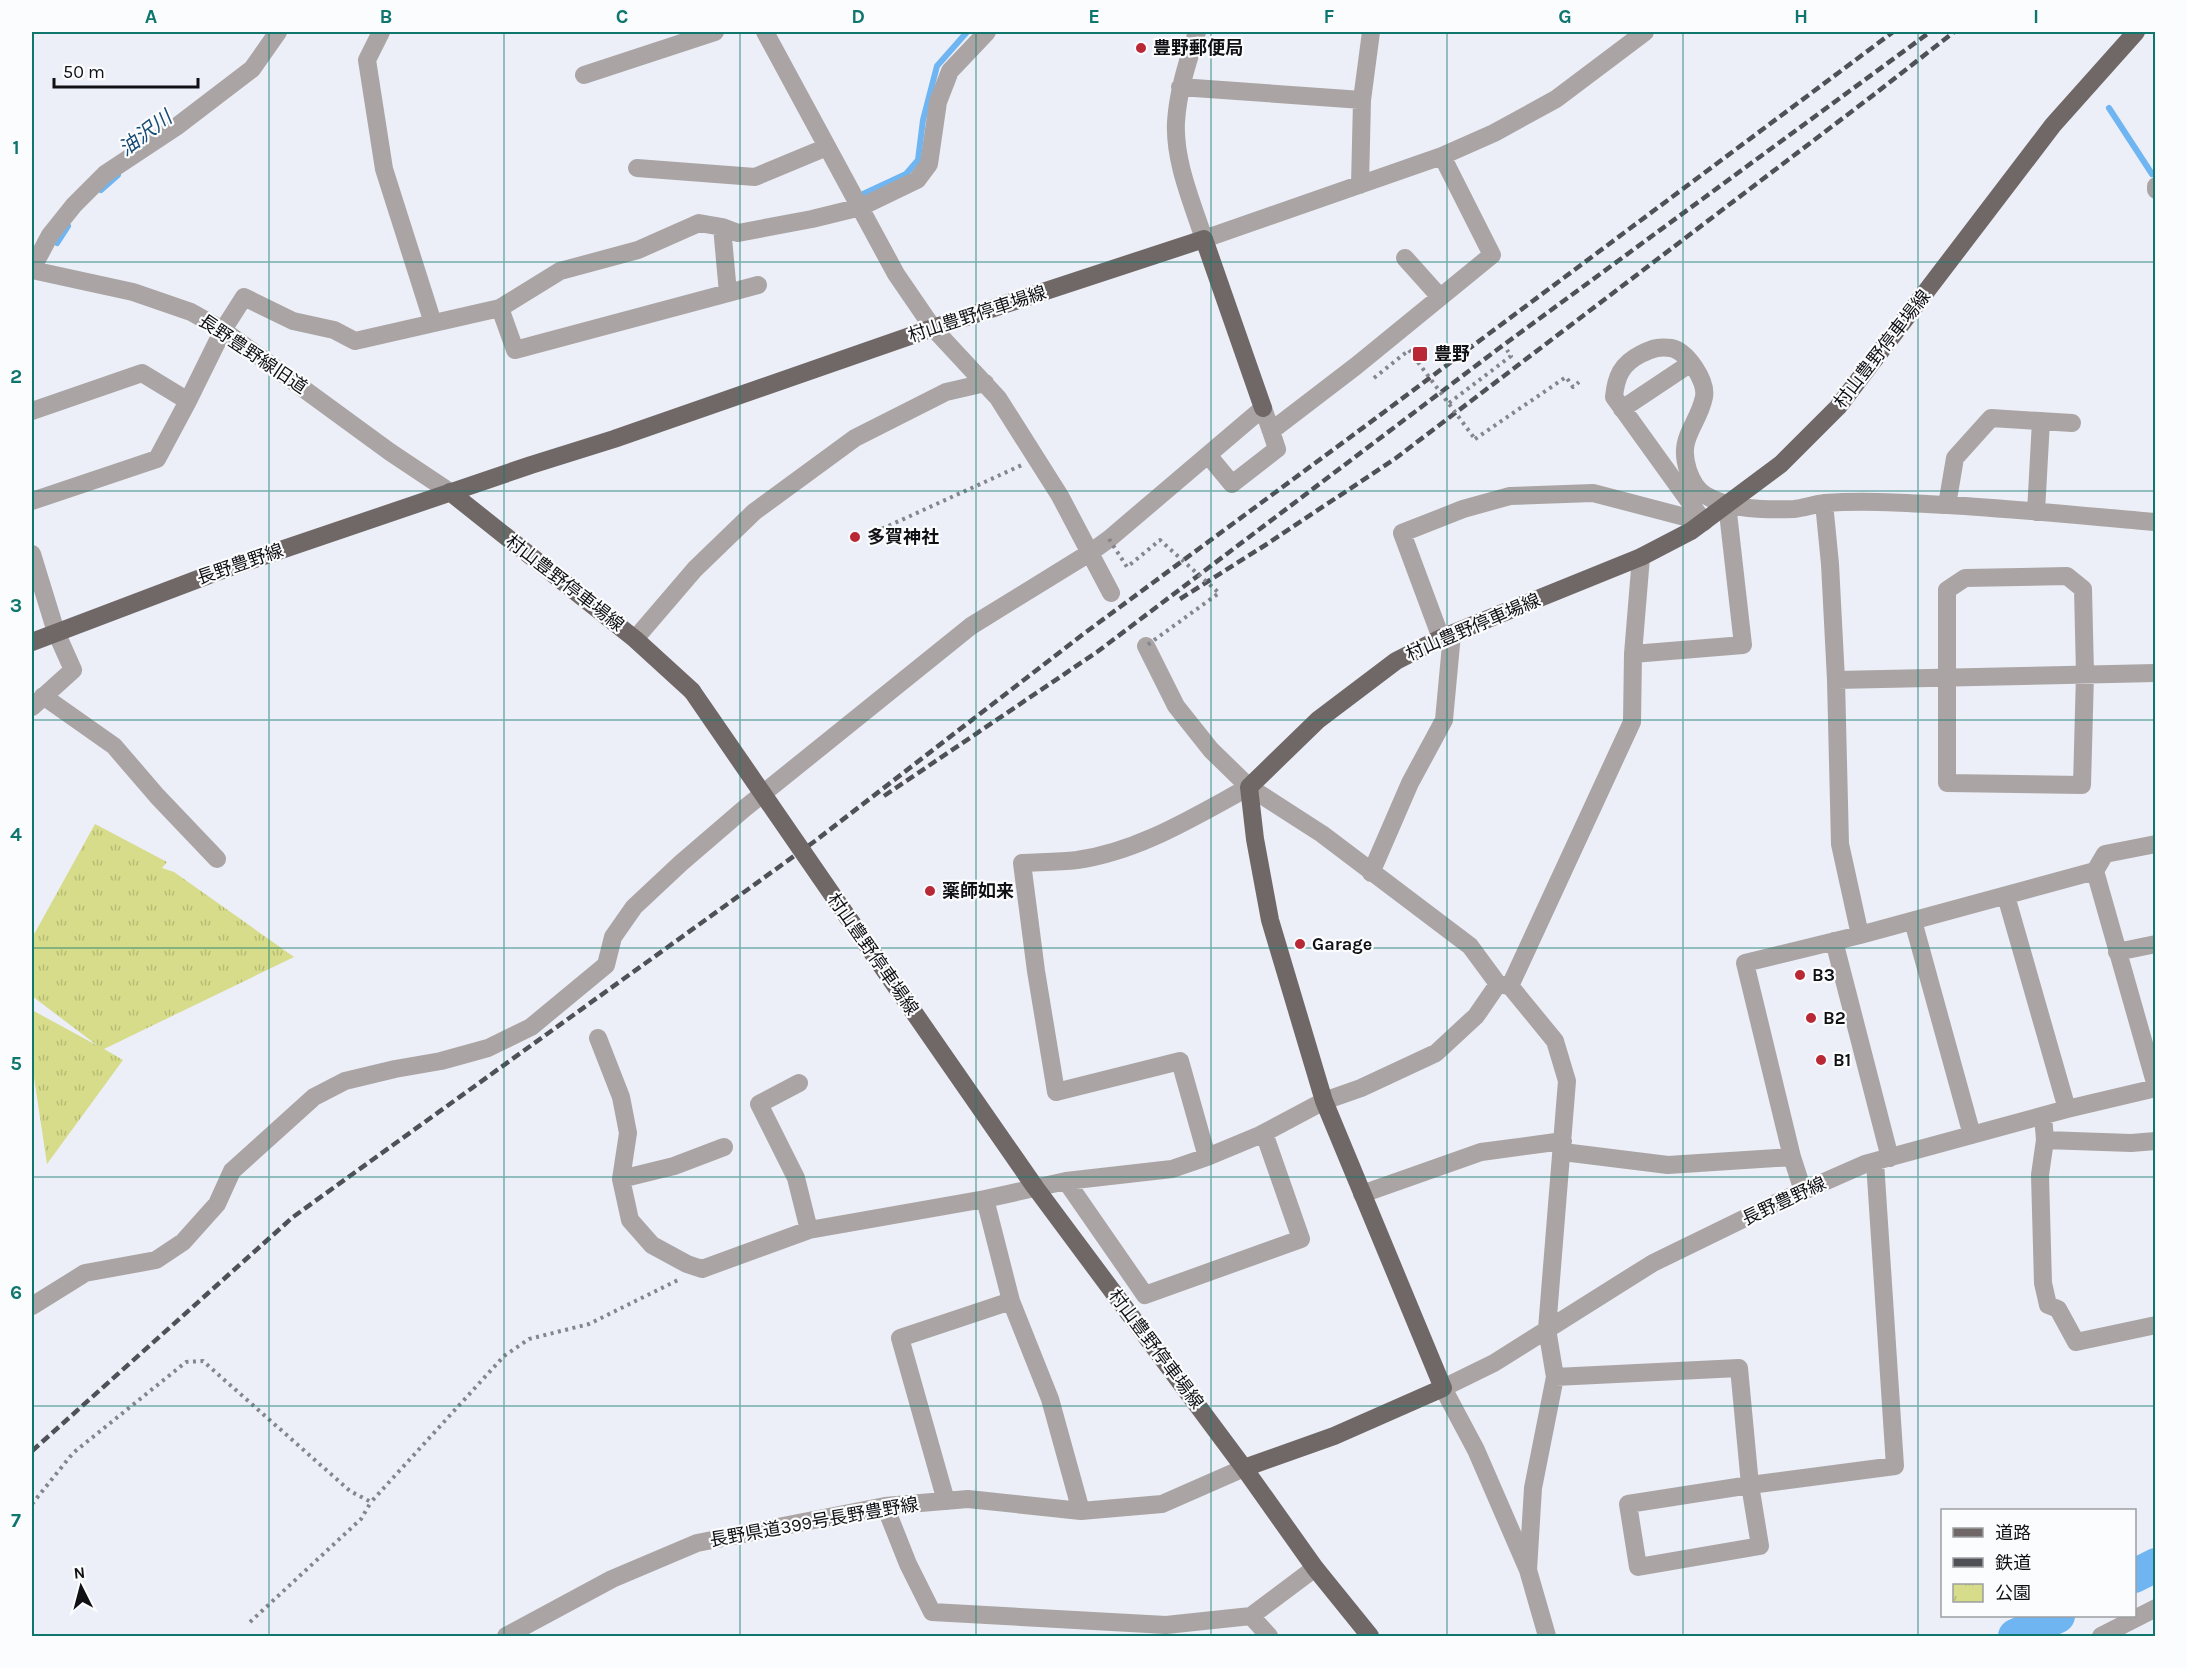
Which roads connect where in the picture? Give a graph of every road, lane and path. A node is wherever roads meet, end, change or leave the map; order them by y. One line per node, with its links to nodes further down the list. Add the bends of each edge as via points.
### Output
1 (278, 32): 21 (street, via 252,69 176,127 105,174 50,235)
2 (381, 32): 26 (street, via 367,60 384,169)
3 (715, 32): 10 (street)
4 (765, 32): 13 (street)
5 (987, 32): 17 (street, via 950,71 938,102 929,164 917,180)
6 (1197, 32): 11 (street)
7 (1371, 32): 12 (street)
8 (1646, 32): 14 (street, via 1556,99)
9 (2136, 32): 47 (main road, 村山豊野停車場線, via 2053,125 1838,407 1781,464)
10 (584, 75)
11 (1180, 87): 12 (street); 19 (street, via 1176,123 1179,155)
12 (1362, 100): 16 (street)
13 (827, 147): 15 (street, via 756,177); 17 (street)
14 (1442, 156): 16 (street); 24 (street, via 1492,255)
15 (637, 168)
16 (1360, 185): 19 (street)
17 (861, 207): 18 (street, via 738,233); 27 (street, via 896,274)
18 (722, 226): 23 (street); 25 (street, via 699,223 638,250 560,271)
19 (1204, 239): 27 (main road, 村山豊野停車場線); 36 (main road)
20 (1404, 258): 24 (street)
21 (32, 269): 28 (street, 長野豊野線旧道, via 133,292 191,312)
22 (758, 285): 23 (street)
23 (728, 293): 25 (street, via 515,350)
24 (1440, 297): 41 (street)
25 (500, 308): 26 (street)
26 (433, 323): 28 (street, via 355,341 334,330 293,321 244,297)
27 (933, 328): 33 (street); 44 (main road, 村山豊野停車場線)
28 (223, 330): 34 (street); 44 (street, 長野豊野線旧道)
29 (1506, 350): 35 (path, via 1511,356)
30 (1691, 363): 37 (street); 37 (street, via 1673,348 1654,347 1634,358 1622,367 1616,382 1614,398); 47 (street, via 1701,378 1704,396 1684,441 1684,460 1691,480 1703,494)
31 (1369, 382): 35 (path, bridge, via 1408,350)
32 (1580, 382): 35 (path, bridge, via 1573,387 1566,377 1475,439)
33 (985, 383): 43 (street); 60 (street, via 946,392 855,438 754,512 694,569)
34 (188, 401): 38 (street, via 142,373); 45 (street, via 157,459)
35 (1449, 403)
36 (1263, 408): 41 (street); 42 (street)
37 (1622, 410): 50 (street)
38 (32, 411)
39 (2042, 421): 40 (street); 48 (street, via 1991,418 1955,458); 49 (street)
40 (2072, 423)
41 (1271, 431): 42 (street, via 1276,449 1232,484)
42 (1208, 454): 53 (street)
43 (1036, 459): 52 (path); 54 (street)
44 (450, 492): 58 (main road, 長野豊野線); 60 (main road, 村山豊野停車場線)
45 (32, 501)
46 (1824, 503): 47 (street, via 1796,509); 48 (street); 67 (street)
47 (1726, 504): 50 (main road, 村山豊野停車場線); 63 (street, via 1743,645)
48 (1947, 505): 49 (street)
49 (2036, 512): 51 (street)
50 (1704, 522): 56 (main road, 村山豊野停車場線); 59 (street, via 1593,493 1534,495 1510,496 1463,509 1402,533)
51 (2156, 522)
52 (875, 532)
53 (1109, 539): 54 (street); 62 (path, bridge, via 1127,567 1160,540 1218,592)
54 (1091, 552): 57 (street); 105 (street, via 971,626 745,808 634,907 613,937 606,965 531,1027 488,1048 345,1081 314,1097 232,1171 217,1204 183,1242 156,1260 85,1273)
55 (32, 554): 58 (street)
56 (1641, 557): 59 (main road, 村山豊野停車場線); 63 (street)
57 (1111, 593)
58 (56, 632): 61 (main road, 長野豊野線); 68 (street, via 74,670)
59 (1447, 636): 69 (main road, 村山豊野停車場線, via 1396,661 1318,720); 73 (street, via 1444,720 1410,783)
60 (635, 639): 98 (main road, 村山豊野停車場線, bridge, via 692,691)
61 (32, 642)
62 (1146, 646): 69 (street, via 1176,706 1211,750)
63 (1633, 654): 80 (street, via 1632,722)
64 (2156, 673): 65 (street)
65 (2085, 674): 66 (street); 66 (street, via 2083,589 2067,576 1988,577 1965,578 1947,590); 66 (street, via 2082,785 1947,783)
66 (1947, 677): 67 (street)
67 (1836, 680): 76 (street, via 1840,844)
68 (37, 701): 71 (street, via 114,746)
69 (1250, 787): 73 (street, via 1322,834); 84 (main road, via 1270,920); 93 (street, via 1138,844 1078,860 1022,863 1056,1092 1180,1061)
70 (2156, 844): 72 (street, via 2105,854)
71 (217, 859)
72 (2095, 871): 74 (street); 79 (street)
73 (1371, 873): 80 (street, via 1470,946)
74 (2006, 896): 75 (street); 85 (street)
75 (1913, 921): 76 (street); 88 (street)
76 (1860, 935): 77 (street)
77 (1834, 941): 94 (street, via 1745,963); 95 (street)
78 (2156, 944): 79 (street)
79 (2117, 952): 83 (street)
80 (1504, 985): 84 (street, via 1436,1053); 92 (street, via 1555,1041 1567,1082)
81 (598, 1038): 96 (street, via 621,1097 628,1133)
82 (799, 1083): 102 (street, via 759,1104 796,1178)
83 (2156, 1087): 85 (street, 長野豊野線)
84 (1324, 1101): 87 (street); 100 (main road)
85 (2067, 1109): 86 (street, 長野豊野線)
86 (2043, 1116): 88 (street, 長野豊野線); 89 (street)
87 (1264, 1133): 93 (street); 97 (street, via 1301,1239 1145,1295)
88 (1972, 1135): 95 (street, 長野豊野線)
89 (2045, 1140): 90 (street); 106 (street, via 2040,1175 2043,1283 2048,1305 2058,1309 2076,1342)
90 (2156, 1141)
91 (724, 1146): 96 (street, via 674,1166)
92 (1563, 1147): 94 (street, via 1668,1165); 100 (street, via 1481,1152); 107 (street)
93 (1207, 1157): 97 (street, via 1172,1169)
94 (1792, 1157): 99 (street)
95 (1882, 1160): 99 (street, 長野豊野線); 111 (street, via 1895,1466)
96 (621, 1179): 103 (street, via 630,1220 652,1245)
97 (1066, 1181): 98 (street)
98 (1035, 1187): 101 (street); 110 (main road, 村山豊野停車場線)
99 (1803, 1191): 107 (street, 長野豊野線, via 1653,1263)
100 (1362, 1194): 109 (main road)
101 (985, 1199): 102 (street); 104 (street)
102 (809, 1230): 103 (street)
103 (702, 1269): 113 (path, via 589,1324 529,1339 512,1350)
104 (1011, 1301): 112 (street, via 900,1338); 116 (street, via 1050,1399)
105 (32, 1306)
106 (2156, 1325)
107 (1547, 1329): 108 (street); 109 (street, 長野豊野線)
108 (1554, 1377): 111 (street, via 1739,1368); 118 (street, via 1533,1488)
109 (1443, 1388): 110 (main road, via 1334,1436); 118 (street, via 1476,1450)
110 (1244, 1468): 116 (street, 長野県道399号長野豊野線, via 1162,1504); 117 (main road, 村山豊野停車場線)
111 (1750, 1485): 111 (street, via 1761,1546 1638,1567 1628,1504)
112 (946, 1501): 115 (street, 長野県道399号長野豊野線); 116 (street, 長野県道399号長野豊野線, via 968,1499)
113 (372, 1502): 114 (path, via 350,1491 203,1361 186,1362 73,1453); 121 (path, via 362,1519)
114 (32, 1504)
115 (885, 1506): 120 (street, via 932,1612 1166,1625); 122 (street, 長野県道399号長野豊野線, via 697,1543 612,1579)
116 (1081, 1511)
117 (1315, 1568): 120 (street); 124 (main road, 村山豊野停車場線)
118 (1528, 1570): 125 (street)
119 (2156, 1608): 126 (street)
120 (1251, 1616): 123 (street)
121 (250, 1622)
122 (506, 1636)
123 (1269, 1636)
124 (1370, 1636)
125 (1547, 1636)
126 (2101, 1636)

